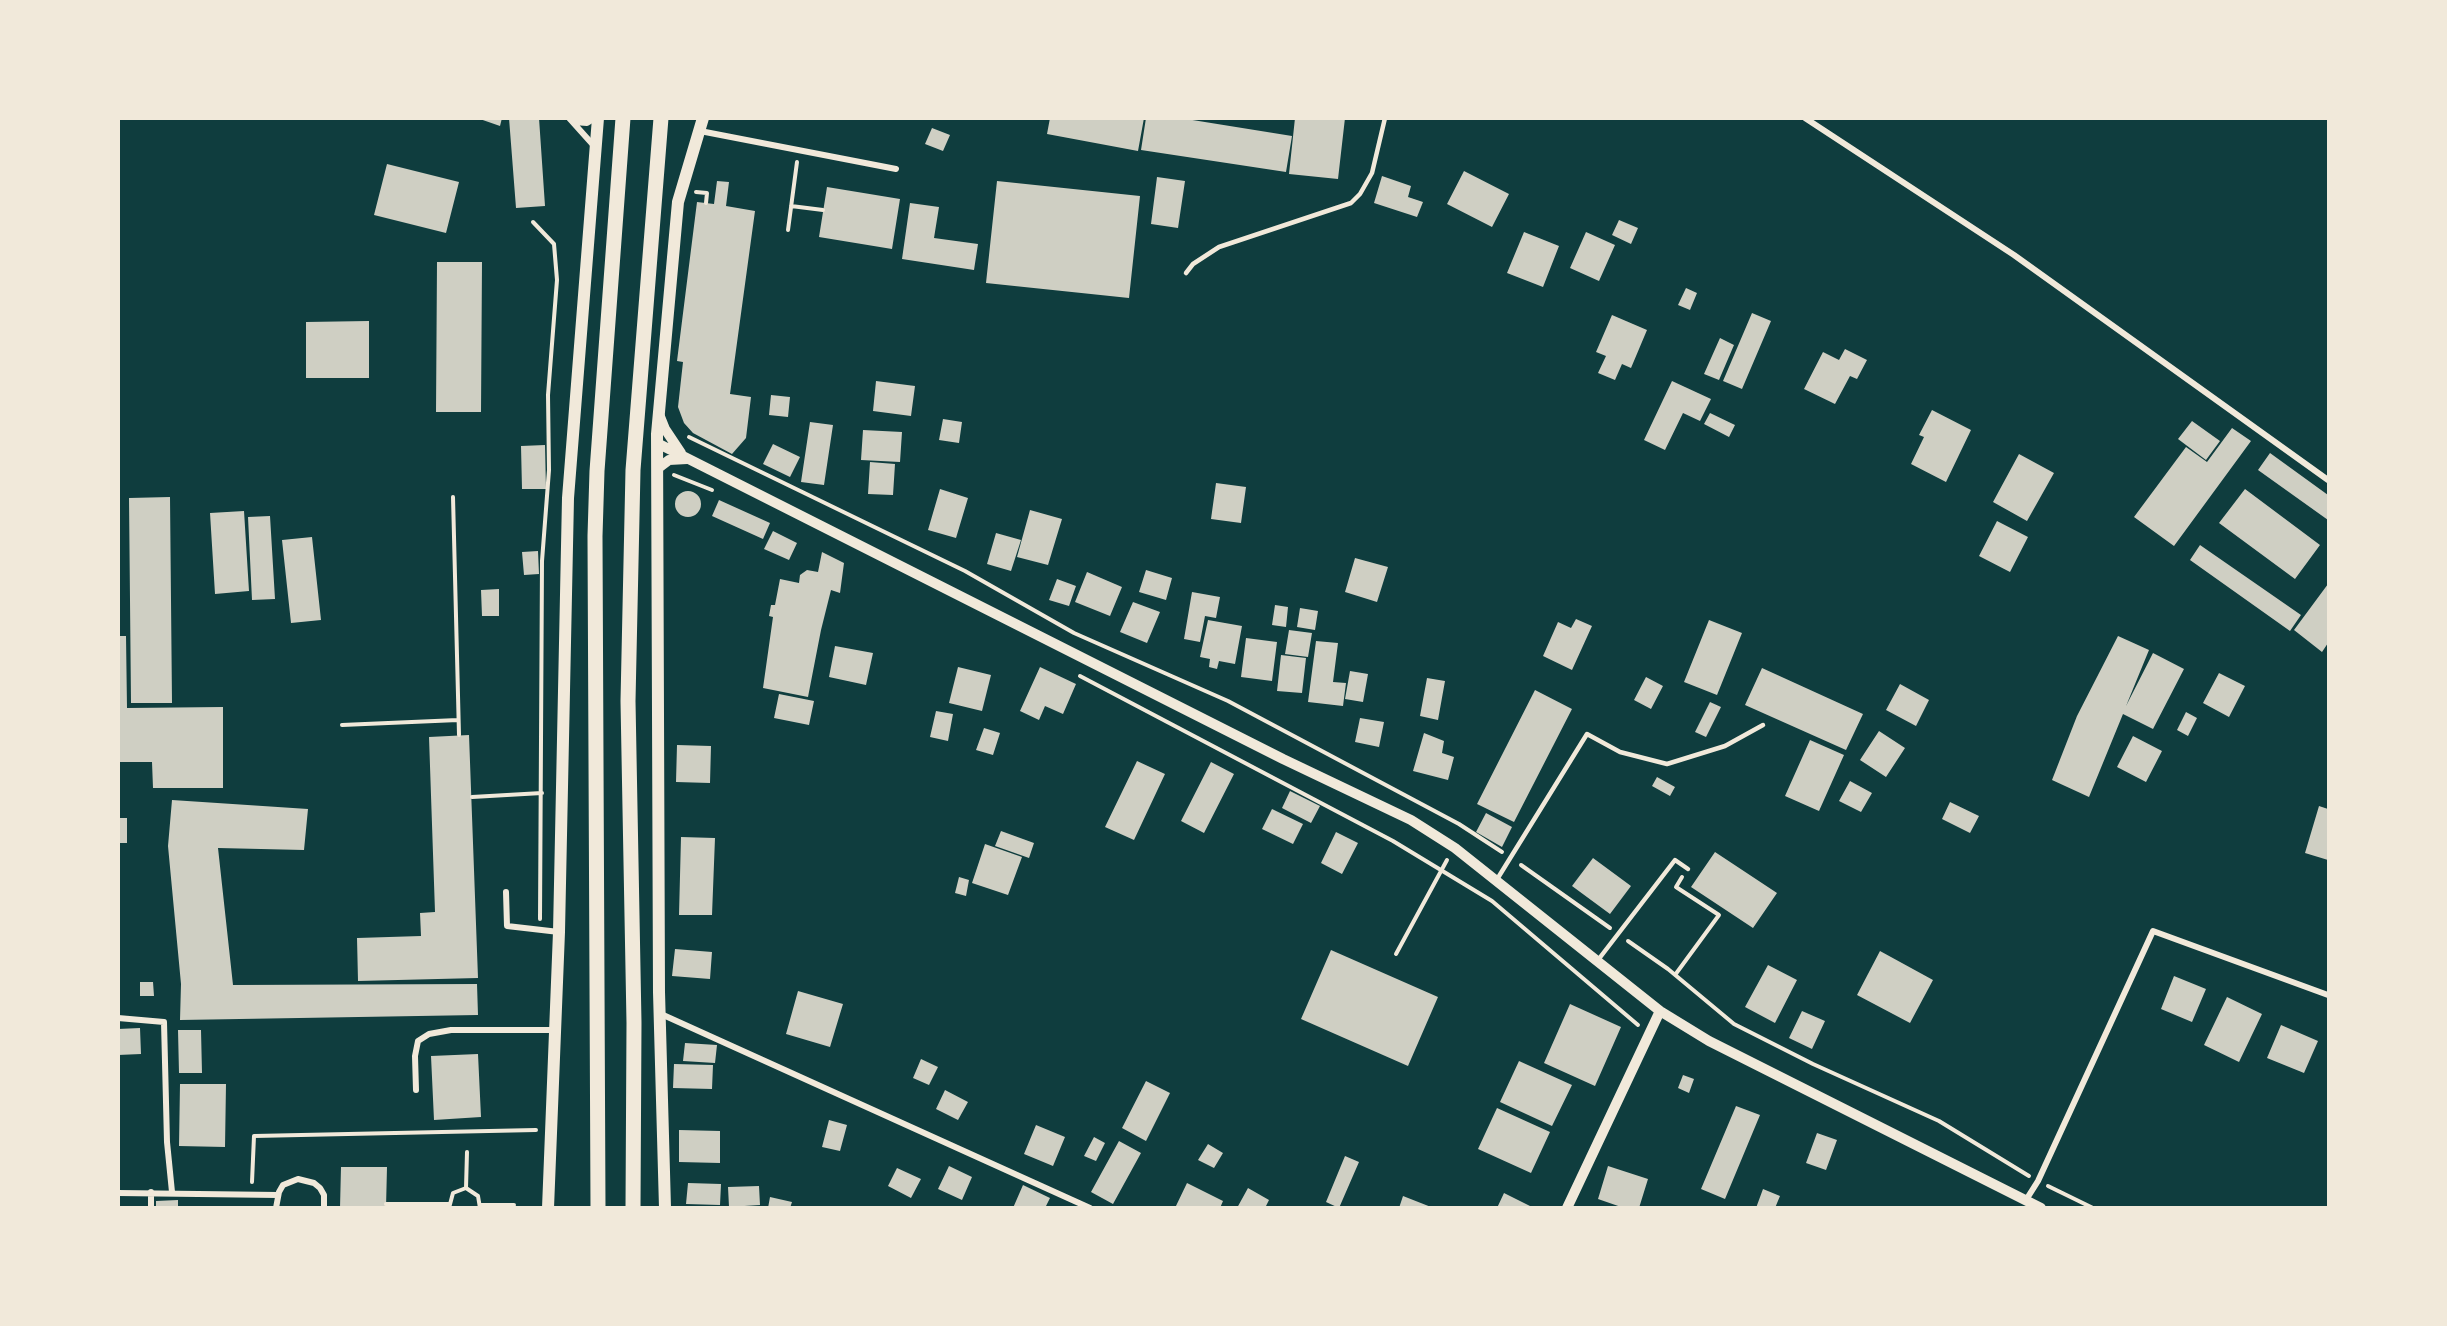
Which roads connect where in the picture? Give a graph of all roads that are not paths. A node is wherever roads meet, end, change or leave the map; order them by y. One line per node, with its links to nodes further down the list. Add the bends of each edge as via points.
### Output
1 (597, 118): 6 (street, via 587,123); 8 (main road)
2 (623, 118): 31 (main road, via 595,536)
3 (661, 118): 43 (main road, via 633,470 628,701)
4 (1385, 118): 10 (lane, via 1372,173 1351,203 1219,247)
5 (1805, 118): 15 (street, via 2014,255)
6 (570, 120): 8 (street)
7 (701, 125): 9 (street, via 799,151); 11 (main road, via 678,202)
8 (596, 148): 20 (main road, via 568,498)
9 (896, 169)
10 (1186, 273)
11 (659, 414): 12 (main road); 13 (street, via 672,441)
12 (657, 443): 13 (street); 14 (main road)
13 (687, 459): 14 (street, via 669,460); 18 (street, via 1411,820)
14 (657, 469): 25 (main road)
15 (2328, 480)
16 (1763, 725): 18 (lane, via 1725,746 1667,764 1620,752 1587,734)
17 (1688, 869): 21 (lane, via 1675,860)
18 (1496, 881): 21 (street)
19 (507, 892): 20 (street, via 507,926)
20 (559, 932): 28 (main road)
21 (1596, 962): 22 (street)
22 (1638, 994): 24 (street); 29 (street, via 1651,1022)
23 (2328, 995): 36 (street, via 2152,931)
24 (1660, 1011): 27 (street); 29 (street)
25 (660, 1014): 44 (main road); 45 (street)
26 (118, 1018): 33 (street, via 164,1022)
27 (1678, 1022): 29 (street, via 1663,1023); 36 (street)
28 (554, 1030): 30 (street, via 451,1030 429,1034 418,1041); 40 (main road)
29 (1648, 1033): 46 (street)
30 (416, 1090)
31 (598, 1179): 41 (lane); 42 (main road)
32 (151, 1192): 33 (street); 34 (street); 37 (street)
33 (172, 1192): 35 (street)
34 (118, 1193)
35 (278, 1195): 38 (street); 39 (street, via 283,1185 306,1179 320,1188)
36 (2026, 1200): 47 (street)
37 (151, 1208)
38 (276, 1208)
39 (324, 1208)
40 (548, 1208)
41 (592, 1208)
42 (598, 1208)
43 (635, 1208)
44 (665, 1208)
45 (1090, 1208)
46 (1567, 1208)
47 (2042, 1208)

